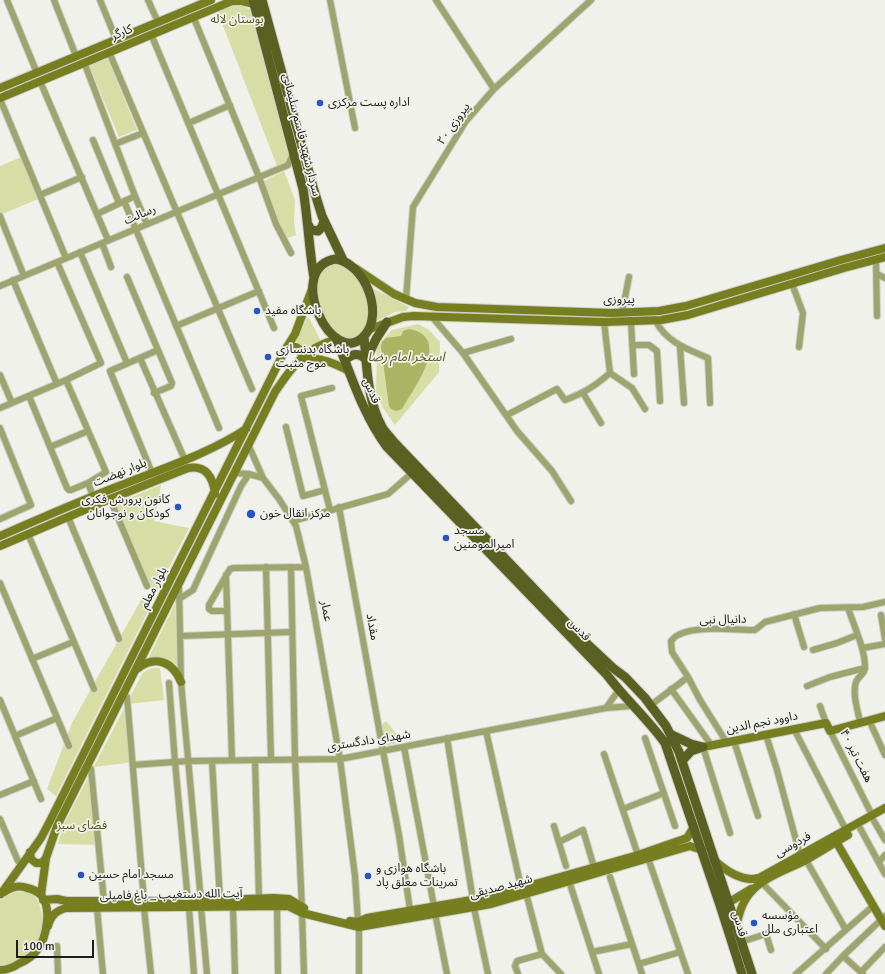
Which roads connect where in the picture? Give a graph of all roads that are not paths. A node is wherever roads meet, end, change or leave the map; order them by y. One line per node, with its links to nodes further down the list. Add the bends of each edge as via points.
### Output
1 (7, 0): 20 (street)
2 (54, 0): 18 (street)
3 (100, 0): 16 (street)
4 (148, 0): 13 (street)
5 (211, 0): 11 (main road, کارگر)
6 (232, 0): 10 (main road, کارگر); 12 (main road, کارگر)
7 (330, 0): 26 (street)
8 (436, 0): 22 (street)
9 (591, 0): 22 (street, پیروزی ۲۰)
10 (257, 1): 30 (main road, سردار شهید قاسم سلیمانی); 42 (main road)
11 (197, 2): 13 (main road, کارگر)
12 (193, 16): 14 (main road, کارگر); 24 (street)
13 (158, 22): 15 (main road, کارگر)
14 (151, 34): 15 (main road, کارگر); 25 (street)
15 (135, 36): 16 (main road, کارگر); 17 (main road, کارگر)
16 (116, 39): 18 (main road, کارگر)
17 (109, 52): 19 (main road, کارگر); 27 (street)
18 (76, 56): 20 (main road, کارگر)
19 (84, 62): 20 (main road, کارگر); 29 (street)
20 (39, 77): 21 (main road, کارگر); 23 (main road, کارگر); 33 (street)
21 (0, 88)
22 (494, 89): 70 (street, پیروزی ۲۰, via 466,121 413,207)
23 (0, 98): 35 (street)
24 (230, 106): 25 (street); 34 (street)
25 (189, 123): 36 (street)
26 (355, 128)
27 (143, 132): 29 (street); 39 (street)
28 (93, 140): 38 (street)
29 (115, 144): 37 (street)
30 (294, 153): 31 (street); 32 (main road, سردار شهید قاسم سلیمانی)
31 (288, 164): 32 (street); 34 (street, رسالت)
32 (299, 173): 44 (main road, سردار شهید قاسم سلیمانی)
33 (82, 177): 35 (street); 40 (street)
34 (259, 177): 36 (street, رسالت); 50 (street, via 276,224)
35 (40, 194): 52 (street)
36 (219, 194): 39 (street, رسالت); 68 (street)
37 (135, 196): 38 (street); 43 (street)
38 (122, 202): 40 (street); 45 (street)
39 (176, 212): 43 (street, رسالت); 71 (street)
40 (97, 214): 46 (street)
41 (0, 216): 59 (street)
42 (324, 221): 44 (main road, via 318,232 311,230); 53 (main road)
43 (147, 224): 45 (street, رسالت)
44 (309, 226): 64 (main road, سردار شهید قاسم سلیمانی)
45 (135, 229): 46 (street, رسالت); 79 (street)
46 (108, 240): 47 (street, رسالت)
47 (102, 243): 49 (street, رسالت); 56 (street)
48 (885, 248): 66 (main road, پیروزی)
49 (80, 252): 52 (street, رسالت); 95 (street)
50 (291, 253)
51 (885, 257): 54 (main road, پیروزی)
52 (66, 258): 55 (street, رسالت)
53 (343, 260): 57 (main road); 64 (main road, via 329,260 323,263 318,268)
54 (876, 260): 58 (street); 65 (main road, پیروزی)
55 (57, 262): 59 (street, رسالت); 100 (street, via 101,363)
56 (111, 267)
57 (354, 267): 70 (main road, پیروزی, via 394,294); 81 (main road, via 366,284 372,301)
58 (877, 274): 62 (street); 73 (street)
59 (24, 276): 63 (street, رسالت)
60 (127, 276): 88 (street)
61 (629, 277): 72 (street)
62 (885, 278)
63 (13, 280): 67 (street, رسالت); 101 (street)
64 (314, 282): 83 (main road, via 314,301 320,318); 89 (main road, بلوار معلم, via 295,334)
65 (792, 284): 69 (main road, پیروزی); 87 (street, via 803,313)
66 (755, 285): 69 (main road); 72 (main road, پیروزی, via 686,306 659,311)
67 (0, 286)
68 (259, 291): 71 (street); 80 (street)
69 (758, 294): 75 (main road, پیروزی, via 688,315)
70 (406, 298): 72 (main road, پیروزی, via 437,307)
71 (218, 308): 79 (street); 103 (street)
72 (622, 313)
73 (877, 316)
74 (432, 317): 76 (main road, پیروزی, via 414,316); 77 (main road, پیروزی); 90 (street)
75 (655, 320): 78 (main road, پیروزی); 86 (street, via 659,329)
76 (387, 322): 81 (main road, پیروزی); 93 (main road)
77 (604, 322): 78 (main road, پیروزی); 97 (street)
78 (631, 322): 85 (street)
79 (176, 326): 117 (street)
80 (274, 328)
81 (370, 329): 82 (main road)
82 (364, 337): 83 (main road, via 350,343); 93 (main road, قدس)
83 (336, 339): 92 (main road, بلوار معلم, via 314,348); 94 (main road, قدس)
84 (511, 339): 90 (street)
85 (632, 345): 98 (street); 107 (street, via 649,345 657,351)
86 (680, 347): 109 (street); 110 (street, via 708,358)
87 (799, 347)
88 (158, 350): 91 (street); 104 (street, via 172,384)
89 (285, 350): 92 (main road, via 291,346 299,348); 118 (main road, بلوار معلم)
90 (463, 353): 113 (street)
91 (140, 358): 95 (street); 104 (street)
92 (302, 358): 96 (main road, via 333,362); 120 (main road, بلوار معلم, via 289,371 275,392)
93 (366, 360): 94 (main road, via 363,356 355,354); 172 (main road, قدس, via 372,403 382,427 394,442 583,640)
94 (345, 361): 96 (main road, قدس)
95 (127, 363): 125 (street, via 110,371)
96 (349, 371): 127 (main road, قدس, via 375,431)
97 (610, 373): 105 (street); 112 (street, via 632,388)
98 (634, 374)
99 (0, 375): 108 (street)
100 (66, 380): 101 (street); 119 (street)
101 (57, 384): 106 (street)
102 (332, 388): 131 (street, via 301,396)
103 (252, 389)
104 (154, 393): 123 (street)
105 (584, 393): 113 (street, via 565,400 557,389); 114 (street)
106 (29, 396): 108 (street); 121 (street)
107 (660, 401)
108 (12, 403): 111 (street)
109 (684, 403)
110 (710, 403)
111 (0, 408)
112 (645, 409)
113 (507, 416): 135 (street, via 552,470)
114 (601, 423)
115 (286, 427): 131 (street, via 303,496)
116 (0, 428): 139 (street, via 31,505)
117 (219, 428)
118 (246, 428): 122 (main road, بلوار نهضت); 132 (main road, بلوار معلم)
119 (88, 431): 121 (street); 130 (street, via 106,472)
120 (248, 444): 126 (main road, بلوار معلم); 129 (street, عمار)
121 (50, 446): 130 (street, via 69,490)
122 (196, 455): 123 (main road, بلوار نهضت); 124 (main road, via 199,462)
123 (184, 460): 125 (main road, بلوار نهضت)
124 (196, 467): 132 (main road, via 210,477 214,485); 134 (main road, بلوار نهضت)
125 (152, 473): 133 (main road, بلوار نهضت)
126 (234, 473): 128 (street); 149 (main road, بلوار معلم)
127 (412, 473): 136 (street, via 388,494); 178 (main road, قدس, via 607,675)
128 (249, 474): 129 (street); 151 (street, via 240,486 193,590)
129 (263, 478): 140 (street, عمار)
130 (88, 483): 133 (street)
131 (325, 490): 137 (street)
132 (214, 494): 239 (main road, بلوار معلم, via 50,822)
133 (93, 496): 141 (main road, بلوار نهضت)
134 (110, 499): 138 (main road, بلوار نهضت); 150 (street)
135 (571, 501)
136 (339, 507): 137 (street); 204 (street, مقداد)
137 (330, 510): 140 (street)
138 (68, 517): 142 (main road, بلوار نهضت); 162 (street)
139 (0, 519)
140 (293, 521): 145 (street, عمار)
141 (1, 534)
142 (28, 534): 143 (main road, بلوار نهضت); 164 (street)
143 (0, 546)
144 (291, 567): 145 (street); 146 (street); 157 (street)
145 (306, 567): 207 (street, عمار)
146 (266, 568): 147 (street, via 234,568); 158 (street)
147 (226, 575): 154 (street); 154 (street, via 209,609)
148 (0, 583): 169 (street)
149 (179, 584): 151 (street); 171 (main road, بلوار معلم)
150 (147, 586)
151 (179, 599): 161 (street)
152 (885, 602): 153 (street, دانیال نبی)
153 (848, 608): 155 (street, دانیال نبی, via 820,608); 160 (street)
154 (227, 611): 159 (street)
155 (794, 614): 166 (street); 173 (street, دانیال نبی, via 765,622 755,630 708,629 677,635 671,641 672,652)
156 (881, 615): 163 (street)
157 (292, 632): 158 (street); 211 (street)
158 (268, 633): 159 (street); 210 (street)
159 (228, 634): 161 (street); 208 (street)
160 (857, 635): 167 (street); 168 (street)
161 (180, 636): 175 (street)
162 (119, 639)
163 (885, 639)
164 (73, 642): 169 (street); 177 (street)
165 (885, 644): 167 (street)
166 (804, 647)
167 (863, 648): 170 (street)
168 (813, 650)
169 (32, 659): 187 (street)
170 (865, 668): 176 (street); 188 (street, via 856,681 855,688)
171 (135, 671): 175 (main road, via 147,663 162,662 171,666); 242 (main road, بلوار معلم, via 57,826)
172 (625, 677): 178 (main road, via 615,679); 182 (main road, قدس)
173 (688, 677): 179 (street); 200 (street, via 700,700)
174 (169, 682): 215 (street)
175 (181, 682): 212 (street)
176 (806, 686)
177 (94, 689)
178 (617, 689): 183 (main road, قدس); 185 (street)
179 (671, 689): 182 (street); 202 (street)
180 (127, 698): 216 (street)
181 (0, 700): 197 (street)
182 (651, 705): 189 (main road, قدس)
183 (632, 706): 185 (street, شهدای دادگستری); 191 (main road, قدس)
184 (820, 706): 190 (street, هفت تیر ۴۰)
185 (606, 708): 193 (street, شهدای دادگستری)
186 (885, 716): 188 (main road)
187 (57, 718): 197 (street); 201 (street)
188 (864, 721): 194 (main road); 206 (street)
189 (664, 723): 191 (main road, via 660,729); 195 (main road, قدس)
190 (826, 723): 192 (main road, داوود نجم الدین); 194 (main road, هفت تیر ۴۰)
191 (655, 729): 230 (main road, قدس, via 664,743)
192 (794, 729): 196 (main road, داوود نجم الدین); 232 (street)
193 (486, 731): 198 (street, شهدای دادگستری); 254 (street)
194 (830, 731): 226 (street, هفت تیر ۴۰)
195 (670, 734): 202 (main road, via 691,744); 214 (main road, قدس)
196 (766, 735): 200 (main road, داوود نجم الدین); 245 (street)
197 (15, 736): 218 (street)
198 (447, 738): 203 (street, شهدای دادگستری); 263 (street)
199 (645, 738): 219 (street)
200 (731, 742): 202 (main road, داوود نجم الدین); 225 (street)
201 (69, 746)
202 (707, 746): 214 (main road, via 691,751); 233 (street)
203 (404, 747): 204 (street, شهدای دادگستری); 273 (street)
204 (383, 751): 207 (street, شهدای دادگستری); 272 (street, مقداد)
205 (604, 754): 223 (street)
206 (885, 755)
207 (340, 759): 211 (street, شهدای دادگستری); 275 (street, عمار, via 355,876)
208 (232, 760): 209 (street, شهدای دادگستری); 213 (street, شهدای دادگستری)
209 (255, 760): 210 (street, شهدای دادگستری); 258 (street)
210 (271, 760): 211 (street, شهدای دادگستری)
211 (295, 760): 271 (street)
212 (188, 761): 213 (street, شهدای دادگستری); 215 (street, شهدای دادگستری); 262 (street)
213 (212, 761): 259 (street)
214 (682, 761): 244 (main road, قدس)
215 (175, 762): 216 (street, شهدای دادگستری); 261 (street)
216 (133, 766): 265 (street)
217 (91, 769): 260 (street)
218 (34, 781): 220 (street); 221 (street)
219 (664, 793): 223 (street); 229 (street)
220 (0, 795)
221 (41, 799)
222 (885, 808): 226 (main road, فردوسی)
223 (622, 809): 240 (street)
224 (885, 815): 226 (main road, فردوسی)
225 (758, 816)
226 (873, 818): 231 (main road, فردوسی); 232 (main road, فردوسی); 235 (street, هفت تیر ۴۰)
227 (0, 819): 246 (street)
228 (554, 826): 236 (street)
229 (675, 826)
230 (694, 827): 237 (main road, شهید صدیقی, via 687,838); 238 (main road, قدس)
231 (860, 828): 234 (main road, فردوسی); 247 (street)
232 (846, 830): 234 (main road, فردوسی)
233 (730, 834)
234 (835, 839): 245 (main road, فردوسی); 267 (main road)
235 (885, 840)
236 (559, 842): 248 (street); 249 (street, via 583,830)
237 (672, 847): 238 (main road, شهید صدیقی, via 690,846); 240 (main road, شهید صدیقی); 243 (main road, شهید صدیقی)
238 (702, 850): 264 (main road, قدس)
239 (30, 852): 242 (main road, via 31,859 36,863 42,863); 255 (main road, بلوار معلم)
240 (638, 855): 249 (main road, شهید صدیقی)
241 (885, 855): 247 (street)
242 (46, 858): 256 (main road, بلوار معلم)
243 (648, 858): 252 (main road, شهید صدیقی); 286 (street)
244 (713, 858): 245 (main road, فردوسی, via 722,868 752,880); 264 (main road, قدس)
245 (803, 858): 253 (main road, فردوسی); 278 (street)
246 (18, 861)
247 (879, 862): 250 (street)
248 (566, 866)
249 (594, 867): 254 (main road, شهید صدیقی)
250 (885, 874)
251 (610, 877): 280 (street)
252 (569, 881): 254 (main road, شهید صدیقی); 285 (street)
253 (762, 883): 264 (main road, فردوسی); 277 (main road, فردوسی, via 752,890 744,901); 283 (street)
254 (524, 890): 263 (main road, شهید صدیقی, via 489,897); 287 (street)
255 (0, 894): 256 (main road, via 10,888 22,886 33,889)
256 (42, 897): 257 (main road, آیت الله دستغیب _ باغ فامیلی); 276 (main road)
257 (57, 899): 260 (main road, آیت الله دستغیب _ باغ فامیلی); 270 (main road, via 53,905)
258 (259, 899): 259 (main road, آیت الله دستغیب _ باغ فامیلی); 271 (main road, آیت الله دستغیب _ باغ فامیلی, via 289,899)
259 (220, 900): 262 (main road, آیت الله دستغیب _ باغ فامیلی)
260 (104, 901): 265 (main road, آیت الله دستغیب _ باغ فامیلی)
261 (188, 904): 262 (main road, آیت الله دستغیب _ باغ فامیلی); 265 (main road, آیت الله دستغیب _ باغ فامیلی); 295 (street)
262 (201, 904): 268 (main road, آیت الله دستغیب _ باغ فامیلی); 296 (street)
263 (473, 904): 273 (main road, شهید صدیقی); 302 (street)
264 (724, 904): 277 (main road, قدس); 308 (main road, قدس)
265 (144, 905): 269 (main road, آیت الله دستغیب _ باغ فامیلی); 294 (street)
266 (277, 906): 268 (main road, آیت الله دستغیب _ باغ فامیلی); 271 (main road, آیت الله دستغیب _ باغ فامیلی); 298 (street)
267 (873, 906): 274 (main road); 278 (street)
268 (233, 907): 297 (street)
269 (97, 908): 270 (main road, آیت الله دستغیب _ باغ فامیلی); 293 (street)
270 (60, 910): 276 (main road, via 50,919)
271 (302, 910): 275 (main road, شهید صدیقی); 299 (street)
272 (410, 910): 273 (main road, شهید صدیقی); 275 (main road, شهید صدیقی, via 367,918)
273 (435, 910): 275 (main road, شهید صدیقی); 301 (street)
274 (884, 920): 288 (street)
275 (358, 924): 300 (street, عمار)
276 (48, 926): 290 (main road, via 38,950 24,962)
277 (736, 928): 279 (main road, قدس)
278 (846, 930): 283 (street)
279 (741, 942): 284 (street, via 766,934); 309 (main road, قدس)
280 (632, 944): 285 (street); 289 (street)
281 (57, 946): 292 (street)
282 (885, 948): 291 (street)
283 (826, 949): 310 (street)
284 (771, 950)
285 (592, 952): 305 (street)
286 (680, 952): 289 (street); 307 (street)
287 (542, 954): 303 (street, via 517,961 515,966); 304 (street)
288 (843, 956): 291 (street); 311 (street)
289 (638, 964): 306 (street)
290 (3, 971)
291 (862, 973)
292 (58, 974)
293 (103, 974)
294 (151, 974)
295 (194, 974)
296 (206, 974)
297 (236, 974)
298 (278, 974)
299 (304, 974)
300 (359, 974)
301 (447, 974)
302 (488, 974)
303 (518, 974)
304 (561, 974)
305 (599, 974)
306 (642, 974)
307 (688, 974)
308 (742, 974)
309 (752, 974)
310 (796, 974)
311 (826, 974)

